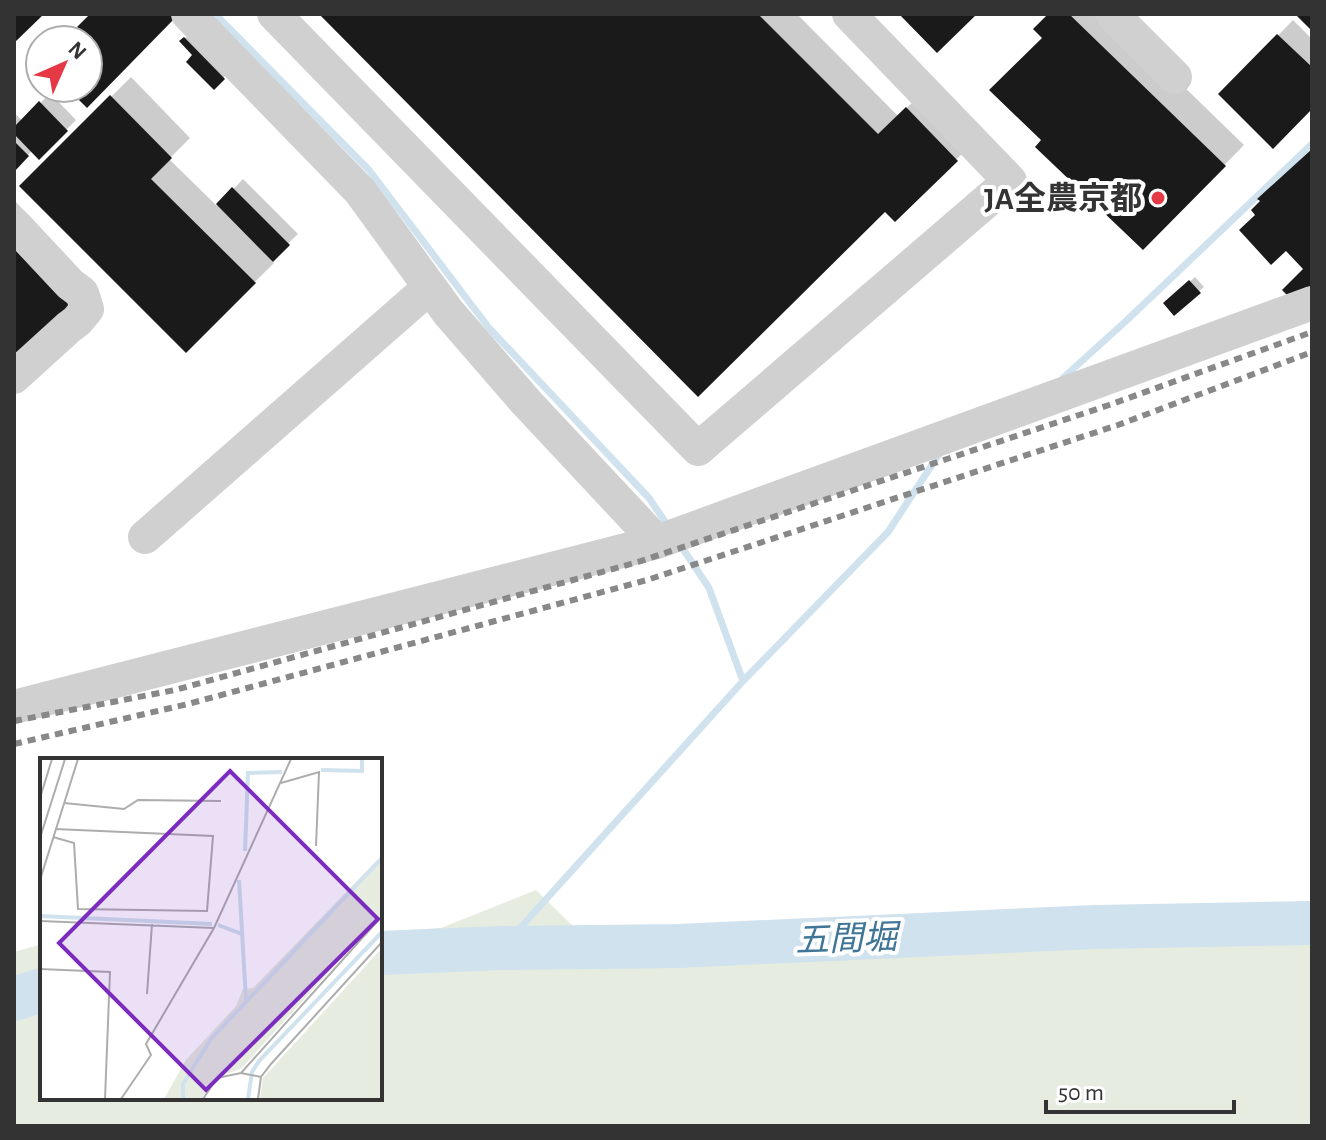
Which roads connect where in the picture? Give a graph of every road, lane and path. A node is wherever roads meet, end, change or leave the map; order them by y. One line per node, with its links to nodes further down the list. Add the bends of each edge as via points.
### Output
1 (188, 14): 7 (street, via 360,191)
2 (274, 14): 3 (street, via 698,449 1010,181)
3 (849, 14)
4 (1112, 14): 5 (street)
5 (1175, 77)
6 (14, 224): 9 (street, via 82,293 87,309)
7 (430, 287): 10 (street); 11 (street, via 526,402)
8 (1312, 303): 11 (street)
9 (14, 377)
10 (145, 537)
11 (657, 542): 12 (street)
12 (14, 707)

